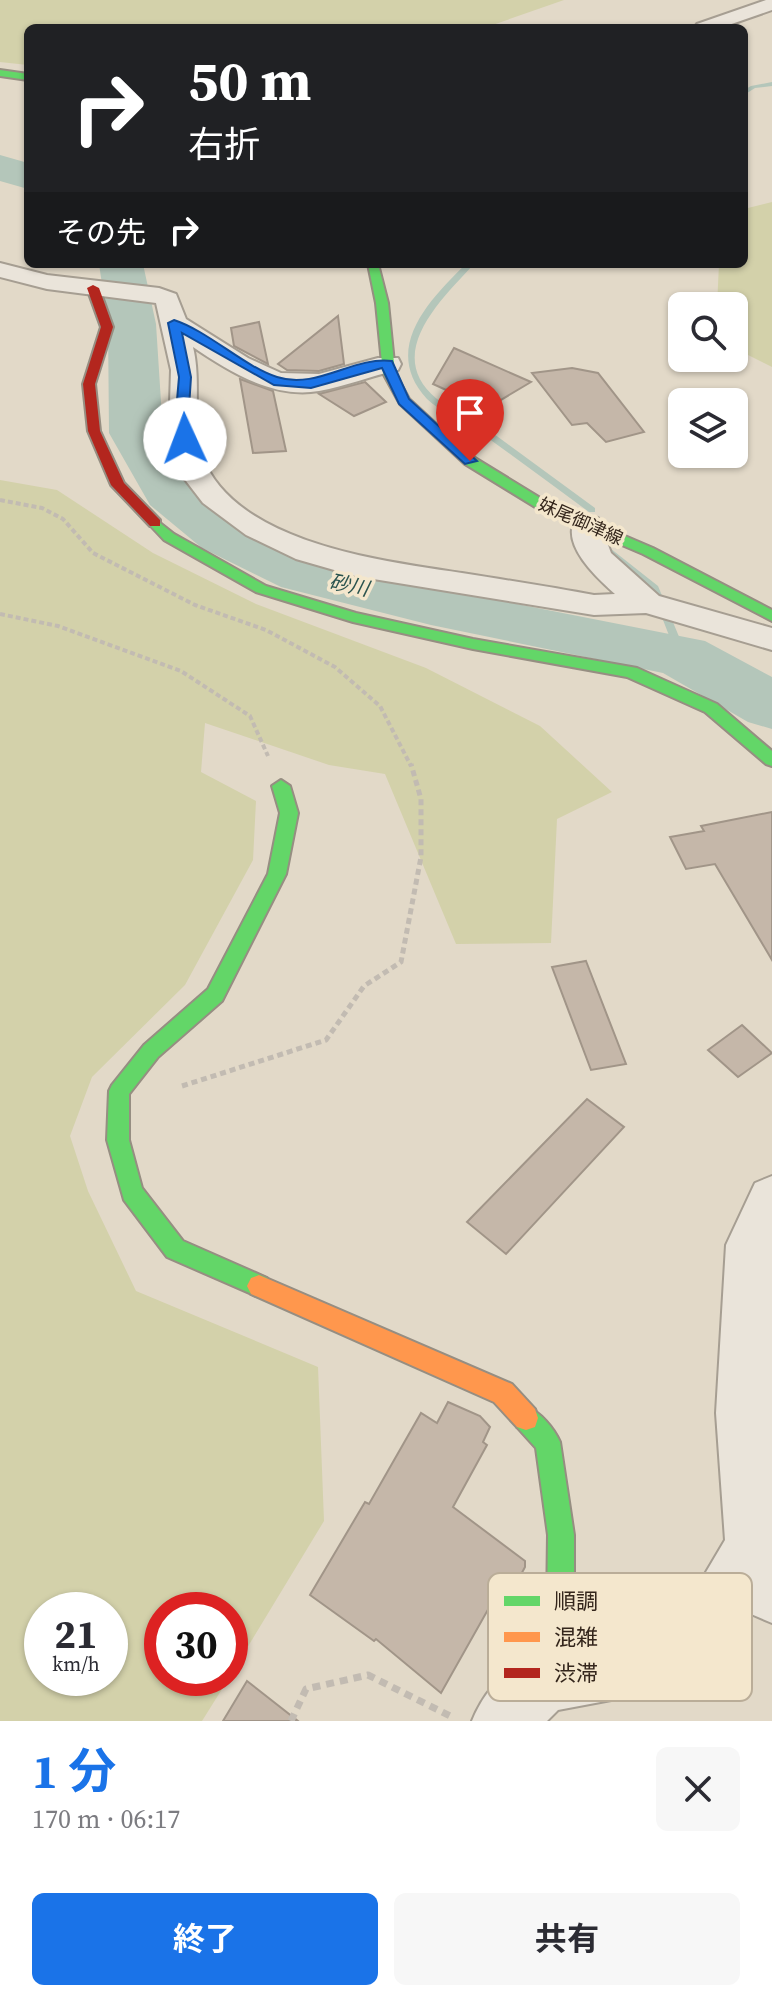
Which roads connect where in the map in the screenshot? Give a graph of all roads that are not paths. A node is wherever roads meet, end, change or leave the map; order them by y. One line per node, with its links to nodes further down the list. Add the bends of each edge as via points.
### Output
1 (772, 4): 2 (street)
2 (714, 24)
3 (0, 73): 4 (street)
4 (24, 76)
5 (374, 268): 9 (street, 妹尾御津線)
6 (0, 270): 7 (street)
7 (93, 288): 8 (street, via 167,299); 14 (street, via 107,327 89,384 94,431 118,485 169,537 261,589 353,617 631,672 711,708)
8 (174, 323): 9 (street, via 274,381 311,384); 11 (street, via 185,377 181,423 188,456 204,486 228,509 279,540 320,558 370,569 594,605)
9 (388, 364): 10 (street, 妹尾御津線, via 404,401 470,461 545,507)
10 (587, 525): 11 (street, via 587,536 605,566); 12 (street, 妹尾御津線)
11 (647, 603): 13 (street)
12 (772, 616)
13 (772, 639)
14 (772, 760)
15 (281, 786): 18 (street, via 289,813 277,874 215,995 151,1051 119,1091 118,1140 132,1193 175,1249 503,1393 548,1442)
16 (772, 1199): 17 (street, via 751,1245 743,1413)
17 (762, 1549): 19 (street)
18 (561, 1573)
19 (746, 1573)
20 (523, 1701): 21 (street)
21 (503, 1721)

